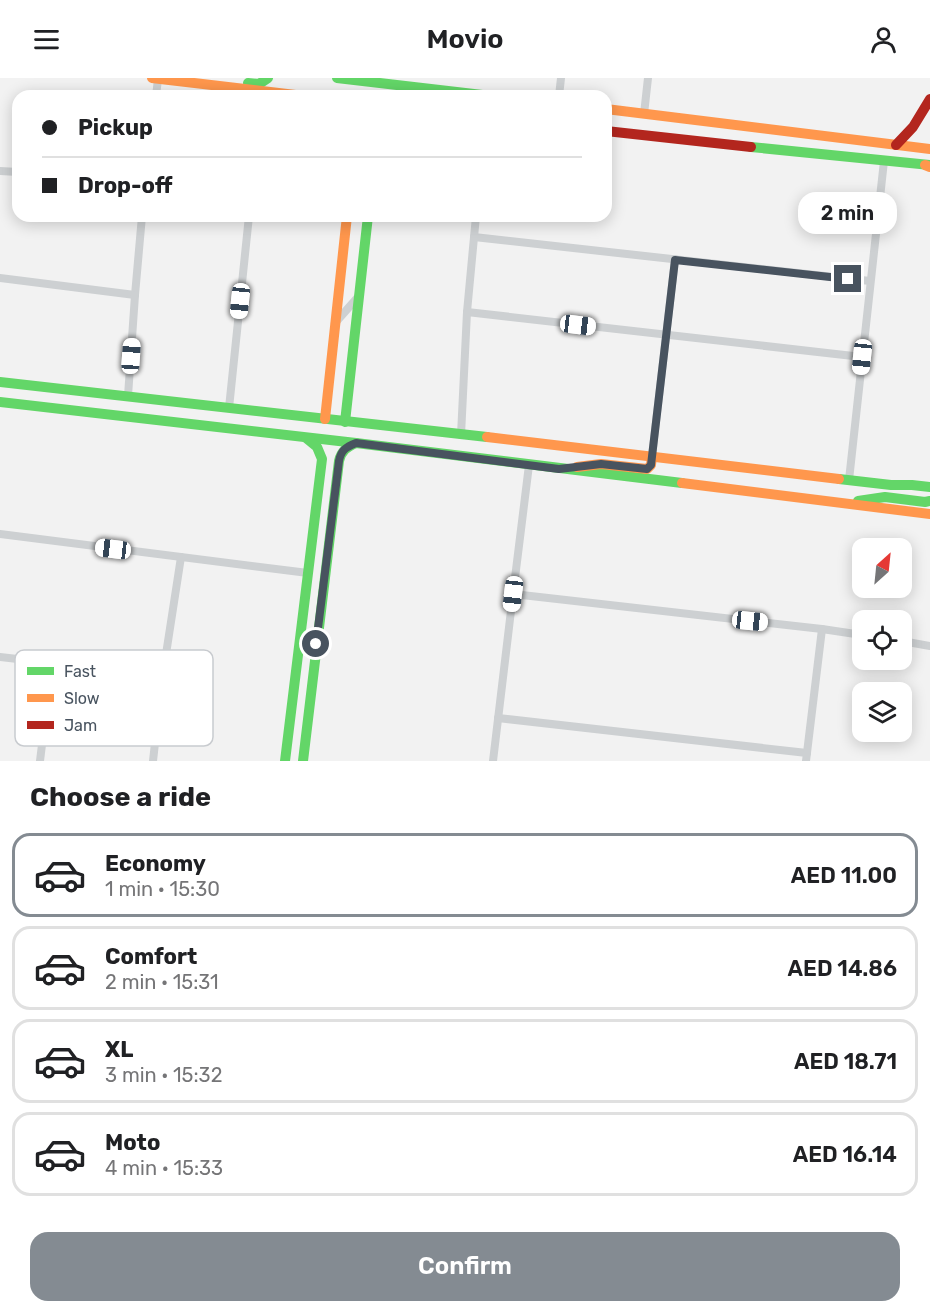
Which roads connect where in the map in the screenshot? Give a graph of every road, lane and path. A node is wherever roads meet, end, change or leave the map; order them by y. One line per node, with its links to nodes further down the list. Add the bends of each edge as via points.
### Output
1 (152, 78): 7 (street)
2 (206, 78): 9 (street)
3 (212, 78): 4 (street, via 257,84)
4 (268, 78)
5 (337, 78): 8 (street)
6 (648, 78): 14 (street)
7 (158, 79): 9 (street)
8 (360, 79): 11 (street)
9 (194, 83): 10 (street)
10 (241, 90)
11 (432, 90)
12 (930, 99): 16 (street, via 913,128)
13 (612, 110): 14 (street)
14 (644, 114): 16 (street)
15 (612, 133): 18 (street)
16 (896, 145): 17 (street)
17 (930, 149)
18 (884, 161): 19 (street); 28 (street)
19 (928, 166)
20 (141, 222): 29 (street)
21 (248, 222): 38 (street)
22 (346, 222): 32 (street)
23 (367, 222): 30 (street)
24 (475, 222): 25 (street)
25 (474, 237): 26 (street); 31 (street)
26 (675, 260): 28 (street); 33 (street)
27 (0, 278): 29 (street)
28 (870, 281): 34 (street)
29 (135, 294): 36 (street)
30 (358, 297): 32 (street); 40 (street)
31 (467, 312): 33 (street); 41 (street)
32 (335, 323): 39 (street)
33 (667, 335): 34 (street); 44 (street)
34 (862, 357): 49 (street)
35 (0, 382): 36 (street)
36 (128, 396): 38 (street)
37 (0, 402): 42 (street)
38 (229, 408): 39 (street)
39 (325, 419): 40 (street)
40 (345, 422): 41 (street)
41 (461, 435): 44 (street)
42 (306, 438): 43 (street); 46 (street, via 321,452)
43 (356, 443): 45 (street); 48 (street, via 342,451)
44 (652, 456): 47 (street, via 647,469 601,464); 49 (street)
45 (529, 465): 47 (street); 59 (street)
46 (321, 468): 48 (street, via 330,460); 58 (street)
47 (559, 469): 54 (street)
48 (337, 471): 74 (street)
49 (849, 480): 50 (street)
50 (891, 485): 51 (street); 52 (street)
51 (930, 487)
52 (930, 494)
53 (930, 501): 54 (street, via 885,497)
54 (843, 503): 55 (street)
55 (930, 514)
56 (0, 534): 57 (street)
57 (181, 557): 58 (street); 64 (street)
58 (308, 573): 73 (street)
59 (513, 594): 60 (street); 67 (street)
60 (822, 629): 61 (street); 70 (street)
61 (852, 634)
62 (912, 643): 63 (street)
63 (930, 646)
64 (167, 650)
65 (0, 657): 66 (street)
66 (15, 659)
67 (498, 718): 70 (street); 75 (street)
68 (42, 746): 71 (street)
69 (155, 746): 72 (street)
70 (806, 757)
71 (40, 761)
72 (153, 761)
73 (285, 761)
74 (303, 761)
75 (493, 761)

